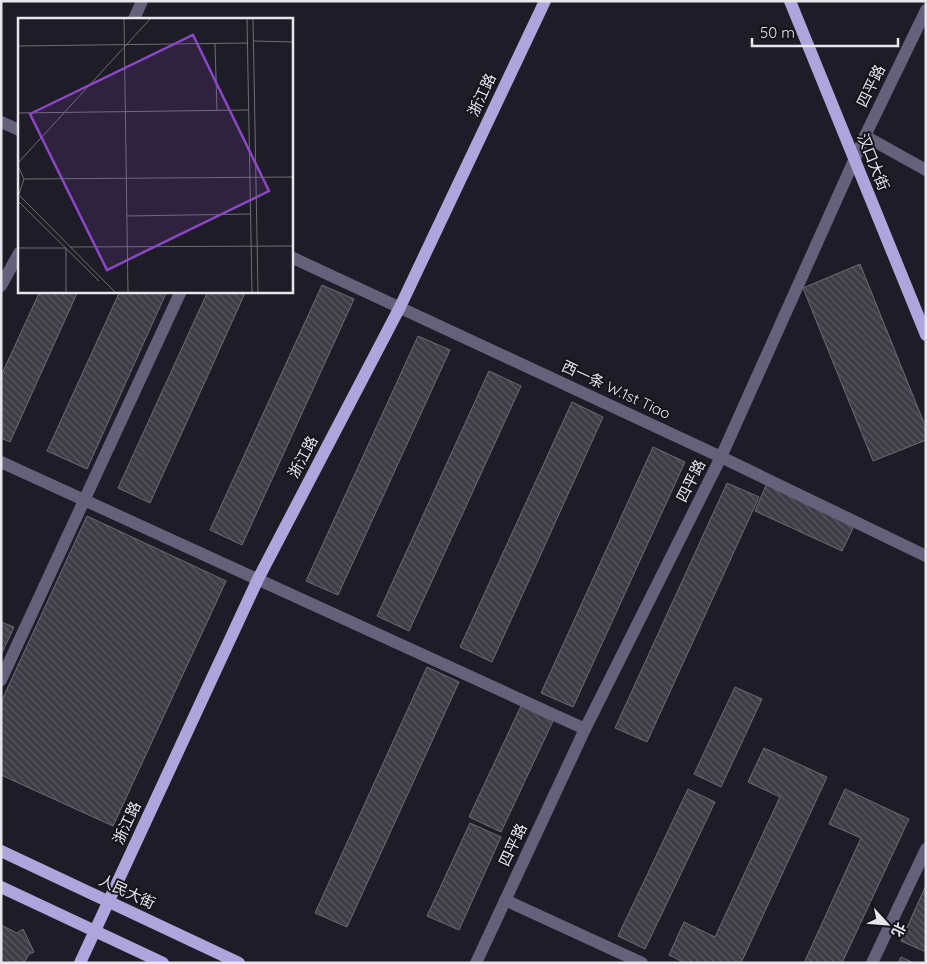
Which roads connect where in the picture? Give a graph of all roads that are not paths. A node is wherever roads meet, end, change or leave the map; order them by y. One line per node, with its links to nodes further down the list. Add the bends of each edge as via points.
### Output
1 (142, 1): 5 (street)
2 (545, 1): 15 (main road, 浙江路)
3 (790, 1): 9 (main road, 汉口大街)
4 (926, 10): 8 (street, 四平路)
5 (134, 18)
6 (1, 122): 7 (street)
7 (18, 130)
8 (865, 136): 9 (street, 四平路); 10 (street)
9 (854, 160): 16 (main road, 汉口大街); 17 (street, 四平路)
10 (926, 170)
11 (18, 255): 13 (street)
12 (292, 257): 15 (street, 西一条 W.1st Tiao)
13 (1, 286)
14 (181, 292): 19 (street)
15 (400, 306): 17 (street, 西一条 W.1st Tiao); 21 (main road, 浙江路)
16 (926, 335)
17 (721, 457): 20 (street, 西一条 W.1st Tiao); 23 (street, 四平路)
18 (1, 462): 19 (street)
19 (85, 500): 21 (street); 22 (street)
20 (926, 556)
21 (258, 579): 23 (street); 28 (main road, 浙江路)
22 (1, 680)
23 (585, 729): 27 (street, 四平路)
24 (926, 849): 35 (street)
25 (1, 851): 28 (main road, 人民大街)
26 (1, 887): 29 (main road)
27 (505, 900): 33 (street, 四平路); 34 (street)
28 (108, 901): 29 (main road, 浙江路); 32 (main road, 人民大街)
29 (94, 931): 30 (main road, 浙江路); 31 (main road)
30 (80, 963)
31 (163, 963)
32 (239, 963)
33 (476, 963)
34 (642, 963)
35 (872, 963)

